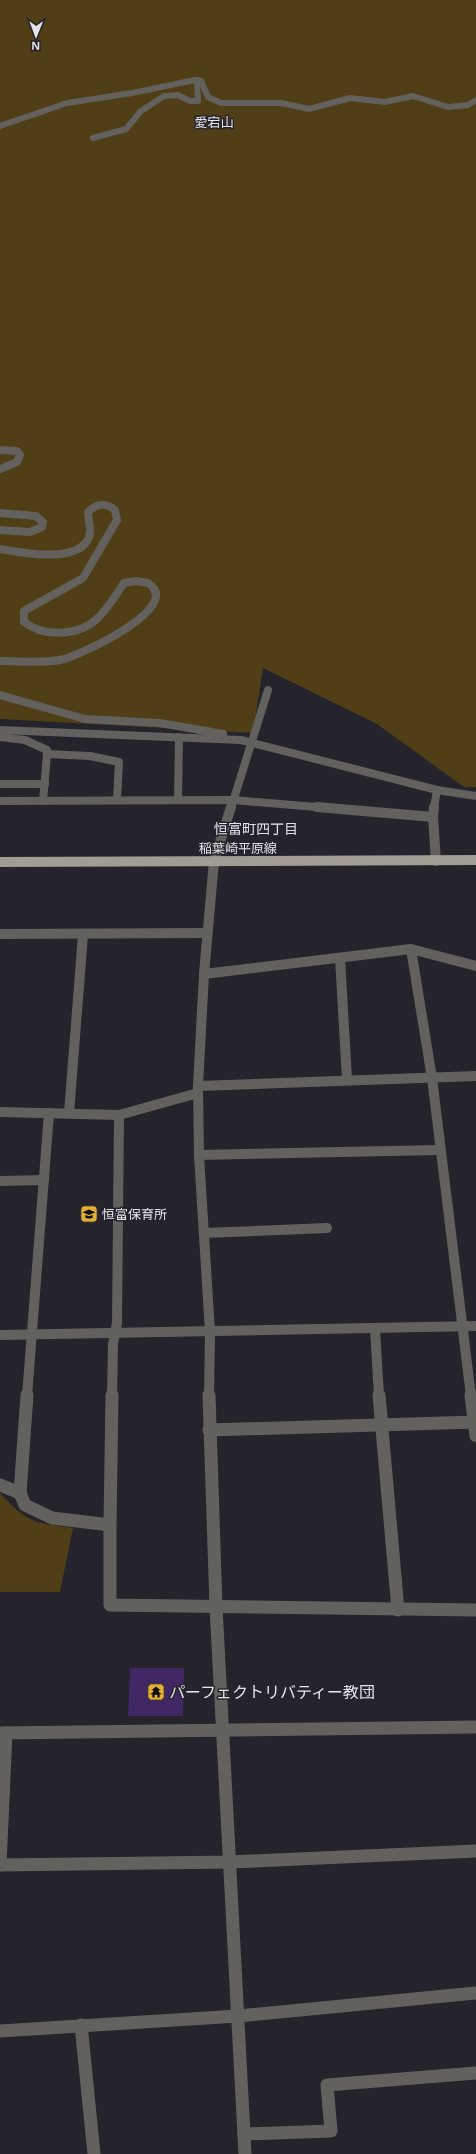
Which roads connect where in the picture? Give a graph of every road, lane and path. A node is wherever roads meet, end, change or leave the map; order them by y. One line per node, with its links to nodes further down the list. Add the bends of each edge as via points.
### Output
1 (197, 80): 2 (street, via 201,81 208,97 230,104 281,103 309,109 350,98 385,102 417,96 443,106 455,107 468,105); 3 (street, via 67,103); 4 (street, via 198,101 192,102 177,94 164,95 133,119 126,129)
2 (476, 100)
3 (0, 126)
4 (93, 138)
5 (0, 450): 6 (street, via 16,451 20,455 17,462)
6 (0, 469)
7 (0, 513): 8 (street, via 36,516 43,522 42,527 30,532)
8 (0, 530)
9 (0, 549): 10 (street, via 42,555 72,551 89,536 88,512 98,505 110,505 117,511 117,520 90,569 83,578 24,611 24,622 31,627 51,632 69,631 89,625 100,615 124,583 130,581 150,583 154,586 156,596 154,604 129,626 112,638 78,655 64,660)
10 (0, 661)
11 (268, 690): 17 (street)
12 (0, 695): 16 (street, via 85,718 160,723 222,734)
13 (0, 730): 15 (street)
14 (0, 737): 18 (street, via 22,738 42,746)
15 (179, 737): 16 (street); 24 (street)
16 (233, 740): 17 (street)
17 (252, 742): 21 (street); 25 (street)
18 (48, 754): 20 (street); 23 (street, via 90,756 119,762)
19 (0, 784): 20 (street)
20 (45, 784): 27 (street)
21 (437, 790): 22 (street); 28 (street)
22 (476, 796)
23 (117, 800): 24 (street); 27 (street)
24 (178, 800): 25 (street)
25 (233, 800): 28 (street); 30 (street)
26 (0, 801): 27 (street)
27 (44, 801)
28 (434, 817): 31 (street)
29 (476, 860): 31 (main road, 稲葉崎平原線)
30 (214, 861): 31 (main road, 稲葉崎平原線); 32 (main road, 稲葉崎平原線); 33 (street)
31 (436, 861)
32 (0, 862)
33 (207, 933): 35 (street); 39 (street)
34 (0, 934): 35 (street)
35 (83, 934): 46 (street)
36 (411, 949): 37 (street); 38 (street); 41 (street)
37 (340, 958): 39 (street); 42 (street)
38 (476, 966)
39 (204, 974): 43 (street)
40 (476, 1076): 41 (street)
41 (432, 1078): 42 (street); 48 (street)
42 (347, 1079): 43 (street)
43 (198, 1089): 47 (street); 49 (street)
44 (0, 1112): 45 (street)
45 (49, 1113): 46 (street); 51 (street)
46 (70, 1113): 47 (street)
47 (119, 1115): 60 (street)
48 (440, 1150): 49 (street); 55 (street)
49 (199, 1155): 53 (street)
50 (0, 1180): 51 (street)
51 (44, 1180): 59 (street)
52 (327, 1228): 53 (street)
53 (204, 1233): 57 (street)
54 (476, 1326): 55 (street)
55 (461, 1327): 56 (street); 61 (street)
56 (375, 1329): 57 (street); 62 (street)
57 (210, 1332): 60 (street); 63 (street)
58 (0, 1335): 59 (street)
59 (33, 1335): 60 (street); 66 (street)
60 (115, 1335): 67 (street)
61 (475, 1422): 62 (street); 64 (street)
62 (380, 1425): 63 (street); 69 (street)
63 (209, 1430): 68 (street)
64 (476, 1436)
65 (0, 1485): 66 (street)
66 (20, 1493): 67 (street, via 26,1505 52,1518)
67 (110, 1525): 68 (street, via 110,1605)
68 (216, 1607): 69 (street); 72 (street)
69 (398, 1610): 70 (street)
70 (476, 1610)
71 (476, 1727): 72 (street)
72 (224, 1731): 73 (street); 75 (street)
73 (3, 1733): 76 (street)
74 (476, 1851): 75 (street)
75 (231, 1862): 76 (street); 78 (street)
76 (0, 1865)
77 (476, 1993): 78 (street)
78 (238, 2016): 79 (street); 82 (street)
79 (81, 2025): 80 (street); 83 (street)
80 (0, 2031)
81 (476, 2072): 82 (street, via 327,2085 331,2131)
82 (244, 2134): 84 (street)
83 (94, 2154)
84 (245, 2154)

